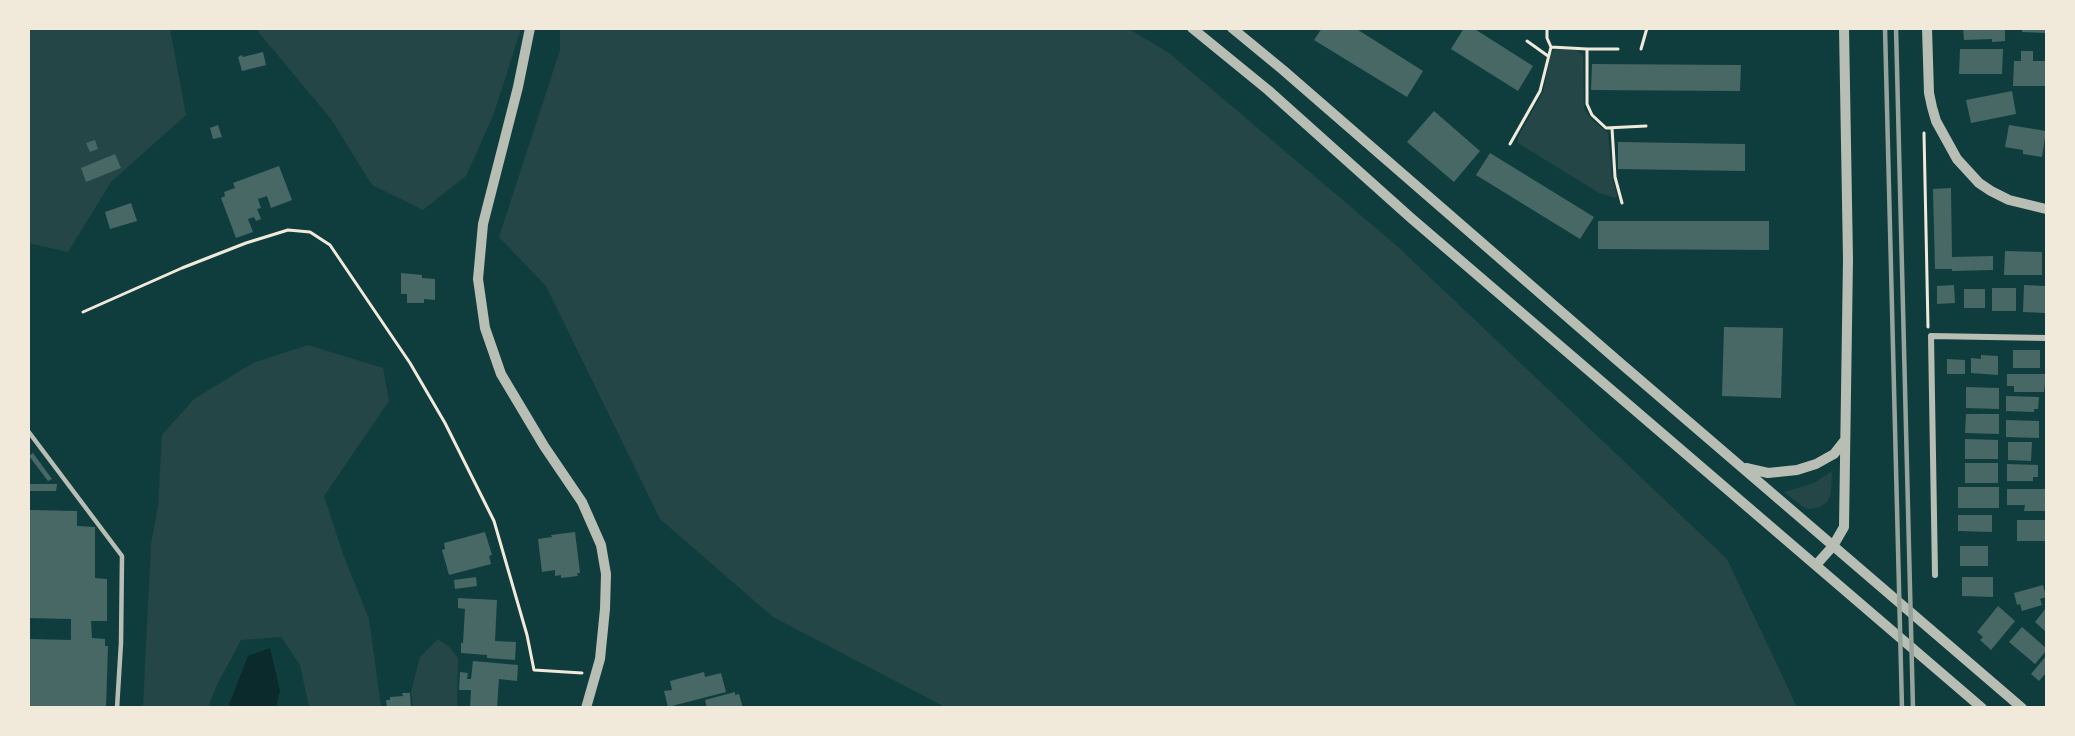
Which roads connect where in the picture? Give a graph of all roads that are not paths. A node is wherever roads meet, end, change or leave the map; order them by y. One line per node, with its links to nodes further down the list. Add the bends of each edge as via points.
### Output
1 (530, 28): 15 (street, via 483,224 478,279 485,328 501,374 582,502 601,545 606,574 605,609 600,659)
2 (1192, 28): 12 (street)
3 (1232, 28): 10 (street)
4 (1844, 28): 9 (street, via 1848,260)
5 (1928, 28): 6 (street, via 1932,107 1957,159 1992,191 2009,200)
6 (2046, 209)
7 (2046, 338): 13 (street, via 1932,336)
8 (28, 431): 14 (lane, via 122,556)
9 (1845, 440): 10 (street, via 1834,454 1797,470 1768,473); 11 (street, via 1844,527)
10 (1742, 467): 11 (street)
11 (1833, 546): 12 (street); 17 (street)
12 (1816, 565): 16 (street)
13 (1935, 575)
14 (117, 708)
15 (586, 708)
16 (1982, 708)
17 (2022, 708)

